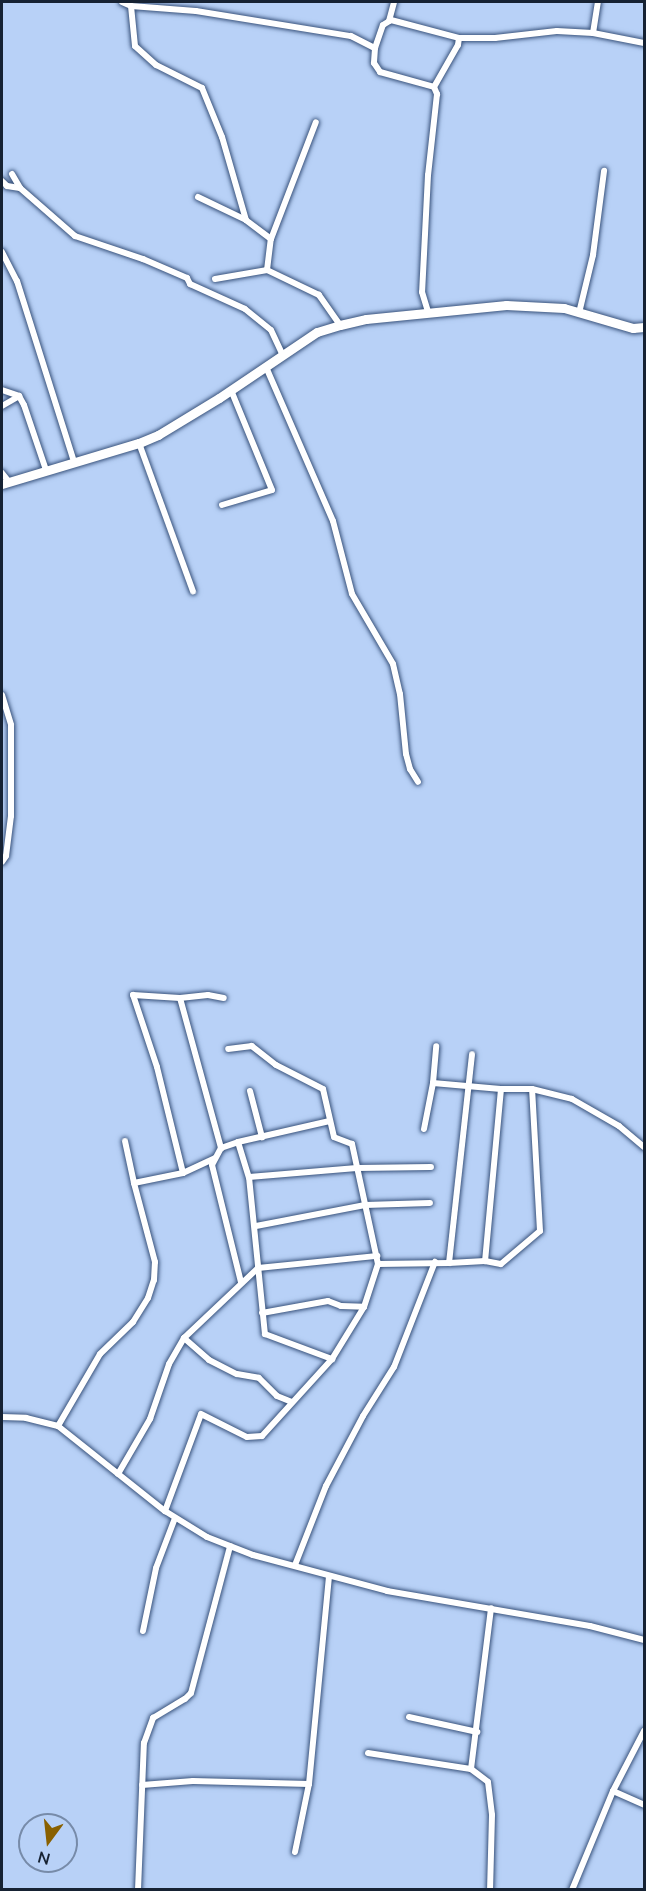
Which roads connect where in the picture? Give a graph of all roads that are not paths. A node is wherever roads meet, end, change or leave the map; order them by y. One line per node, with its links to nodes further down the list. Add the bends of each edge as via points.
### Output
1 (122, 2): 4 (street)
2 (394, 2): 5 (street)
3 (598, 2): 6 (street)
4 (131, 6): 9 (street, via 196,11 351,36); 17 (street, via 135,46 156,65 202,88 222,137)
5 (389, 21): 7 (street); 9 (street, via 383,25)
6 (593, 33): 7 (street, via 557,31); 8 (street)
7 (459, 38): 10 (street)
8 (645, 43)
9 (375, 48): 10 (street, via 374,63 380,72)
10 (434, 87): 22 (street, via 437,94 422,292)
11 (316, 122): 18 (street)
12 (604, 171): 23 (street, via 593,255)
13 (12, 174): 15 (street)
14 (2, 181): 15 (street)
15 (20, 188): 26 (street, via 75,236 143,259 245,309 271,330)
16 (198, 198): 17 (street)
17 (246, 220): 18 (street)
18 (271, 239): 20 (street)
19 (2, 252): 33 (street, via 17,281)
20 (267, 270): 21 (street); 24 (street, via 319,295)
21 (215, 279)
22 (428, 312): 23 (main road, via 506,305 564,308); 24 (main road)
23 (579, 313): 25 (main road, via 633,328)
24 (340, 325): 26 (main road, via 317,332)
25 (645, 327)
26 (283, 356): 27 (main road)
27 (266, 367): 29 (main road); 40 (street, via 333,521 352,594 393,664 406,754)
28 (2, 390): 30 (street)
29 (231, 390): 32 (main road); 37 (street, via 272,490)
30 (19, 396): 31 (street); 34 (street)
31 (2, 406)
32 (139, 443): 33 (main road); 38 (street)
33 (74, 462): 34 (main road)
34 (46, 470): 36 (main road)
35 (2, 473): 36 (street)
36 (5, 483)
37 (222, 505)
38 (193, 591)
39 (2, 695): 41 (street, via 11,725 11,816)
40 (418, 782)
41 (2, 862)
42 (180, 998): 43 (street); 57 (street); 62 (street, via 133,995 157,1067)
43 (224, 998)
44 (436, 1046): 47 (street)
45 (228, 1050): 52 (street, via 252,1046 276,1065 323,1089)
46 (472, 1054): 48 (street)
47 (433, 1083): 48 (street); 53 (street)
48 (469, 1086): 49 (street); 71 (street)
49 (501, 1089): 50 (street); 69 (street)
50 (532, 1089): 58 (street, via 572,1099 620,1126); 69 (street, via 540,1231 501,1264)
51 (250, 1091): 54 (street)
52 (330, 1121): 54 (street); 61 (street, via 334,1137 352,1144)
53 (424, 1129)
54 (262, 1137): 56 (street)
55 (125, 1141): 64 (street)
56 (238, 1142): 57 (street); 63 (street)
57 (221, 1148): 59 (street)
58 (645, 1148)
59 (216, 1157): 62 (street); 74 (street, via 212,1165)
60 (431, 1167): 61 (street)
61 (357, 1168): 63 (street); 66 (street)
62 (183, 1173): 64 (street)
63 (249, 1177): 67 (street)
64 (134, 1183): 81 (street, via 155,1262 154,1280 133,1322 100,1354)
65 (430, 1203): 66 (street)
66 (365, 1205): 67 (street); 68 (street)
67 (256, 1226): 73 (street)
68 (377, 1256): 72 (street); 73 (street)
69 (485, 1261): 71 (street)
70 (435, 1262): 71 (street); 72 (street); 86 (street, via 394,1367 326,1486)
71 (449, 1263)
72 (378, 1264): 75 (street)
73 (258, 1268): 74 (street); 76 (street)
74 (241, 1282): 77 (street)
75 (364, 1307): 76 (street, via 328,1301); 78 (street)
76 (262, 1313): 78 (street, via 265,1334)
77 (184, 1338): 79 (street, via 209,1360 237,1374 259,1378 277,1396); 82 (street, via 169,1364 150,1419)
78 (332, 1359): 79 (street)
79 (292, 1402): 83 (street, via 262,1436 247,1437 201,1414)
80 (2, 1417): 81 (street)
81 (58, 1426): 82 (street)
82 (118, 1474): 83 (street)
83 (165, 1511): 84 (street)
84 (175, 1518): 85 (street); 89 (street, via 156,1568)
85 (230, 1546): 86 (street, via 253,1556); 97 (street, via 191,1693 153,1718 144,1743)
86 (295, 1565): 87 (street)
87 (329, 1577): 88 (street, via 440,1602); 96 (street)
88 (491, 1608): 90 (street); 93 (street)
89 (143, 1631)
90 (645, 1640)
91 (409, 1717): 93 (street)
92 (645, 1731): 98 (street)
93 (477, 1732): 95 (street)
94 (368, 1753): 95 (street)
95 (471, 1769): 102 (street, via 488,1782 492,1815)
96 (309, 1784): 97 (street, via 193,1781); 100 (street)
97 (142, 1785): 101 (street)
98 (613, 1791): 99 (street); 103 (street)
99 (645, 1805)
100 (295, 1852)
101 (138, 1890)
102 (489, 1890)
103 (572, 1890)

